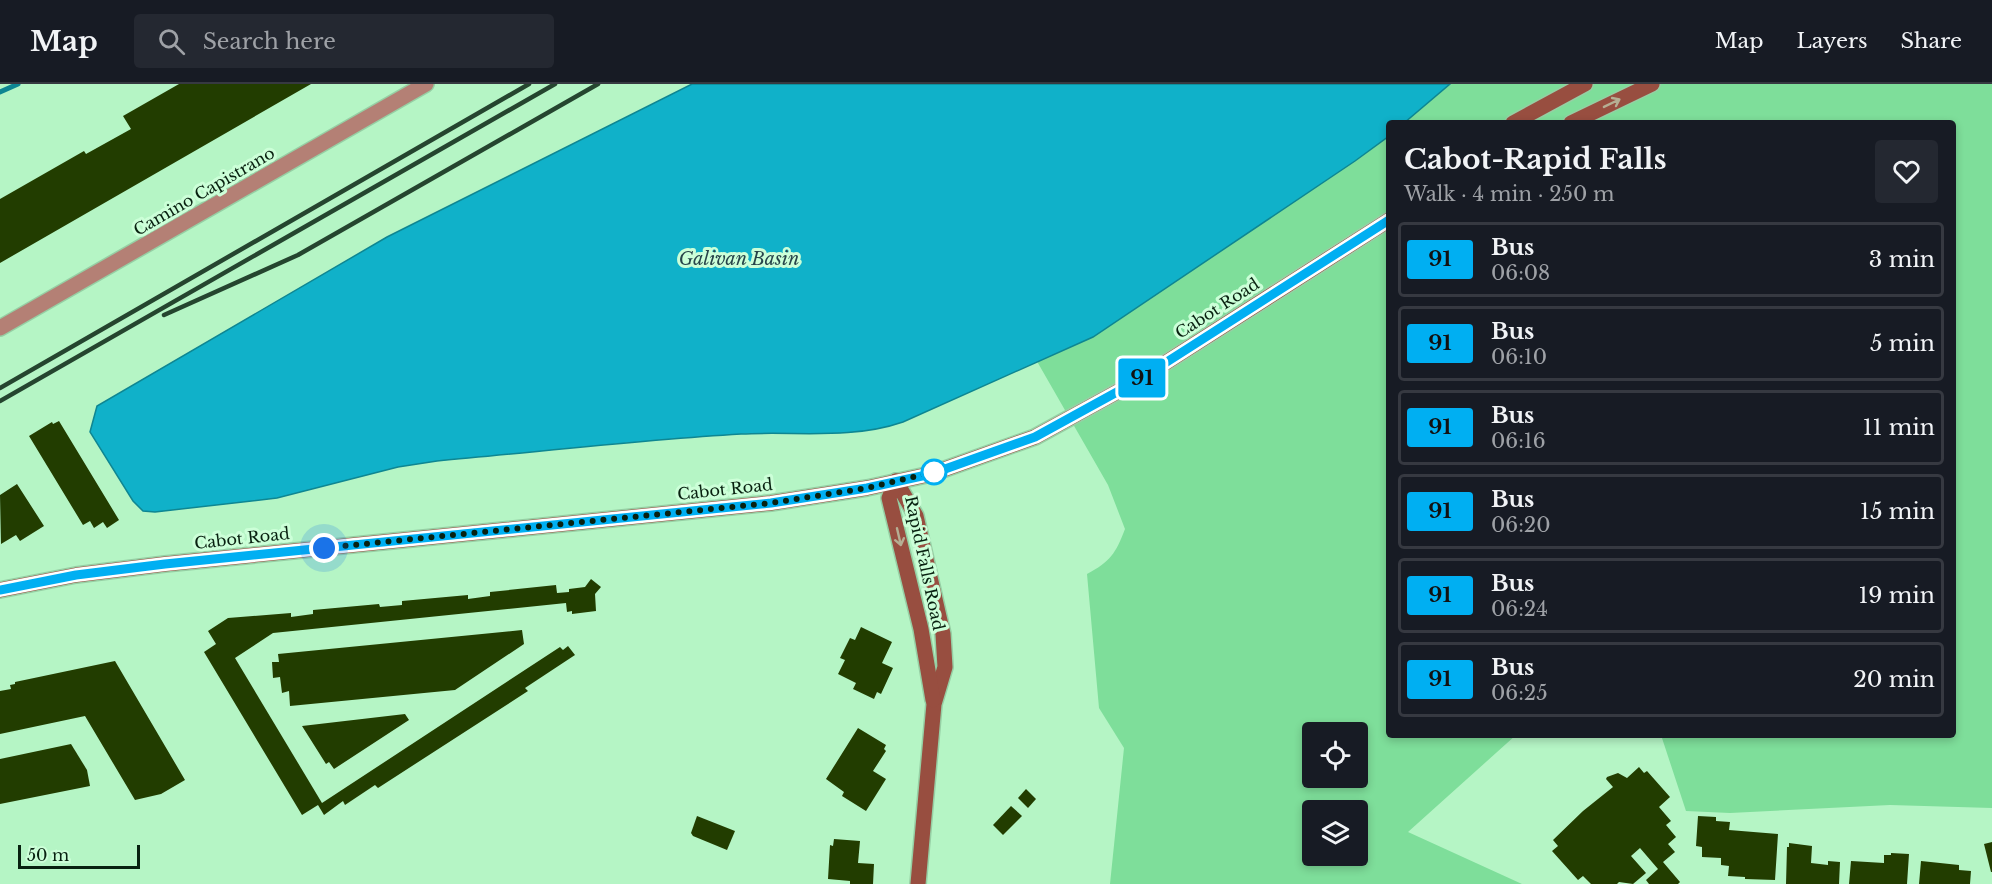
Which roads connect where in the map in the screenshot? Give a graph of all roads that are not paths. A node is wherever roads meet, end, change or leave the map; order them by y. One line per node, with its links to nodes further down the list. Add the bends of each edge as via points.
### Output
1 (426, 84): 7 (street, Camino Capistrano)
2 (1585, 84): 4 (main road)
3 (1652, 84): 5 (main road, one-way to 3)
4 (1519, 120)
5 (1577, 120)
6 (1386, 222): 8 (main road, Cabot Road, via 1137,381 1054,428 1001,451)
7 (0, 328)
8 (896, 482): 9 (main road, Cabot Road, via 771,503 165,564); 10 (main road, Rapid Falls Road, one-way to 10, via 889,498 921,629); 10 (main road, Rapid Falls Road, via 916,516 943,634 945,667)
9 (0, 590)
10 (934, 705): 11 (main road, Rapid Falls Road)
11 (918, 884)

